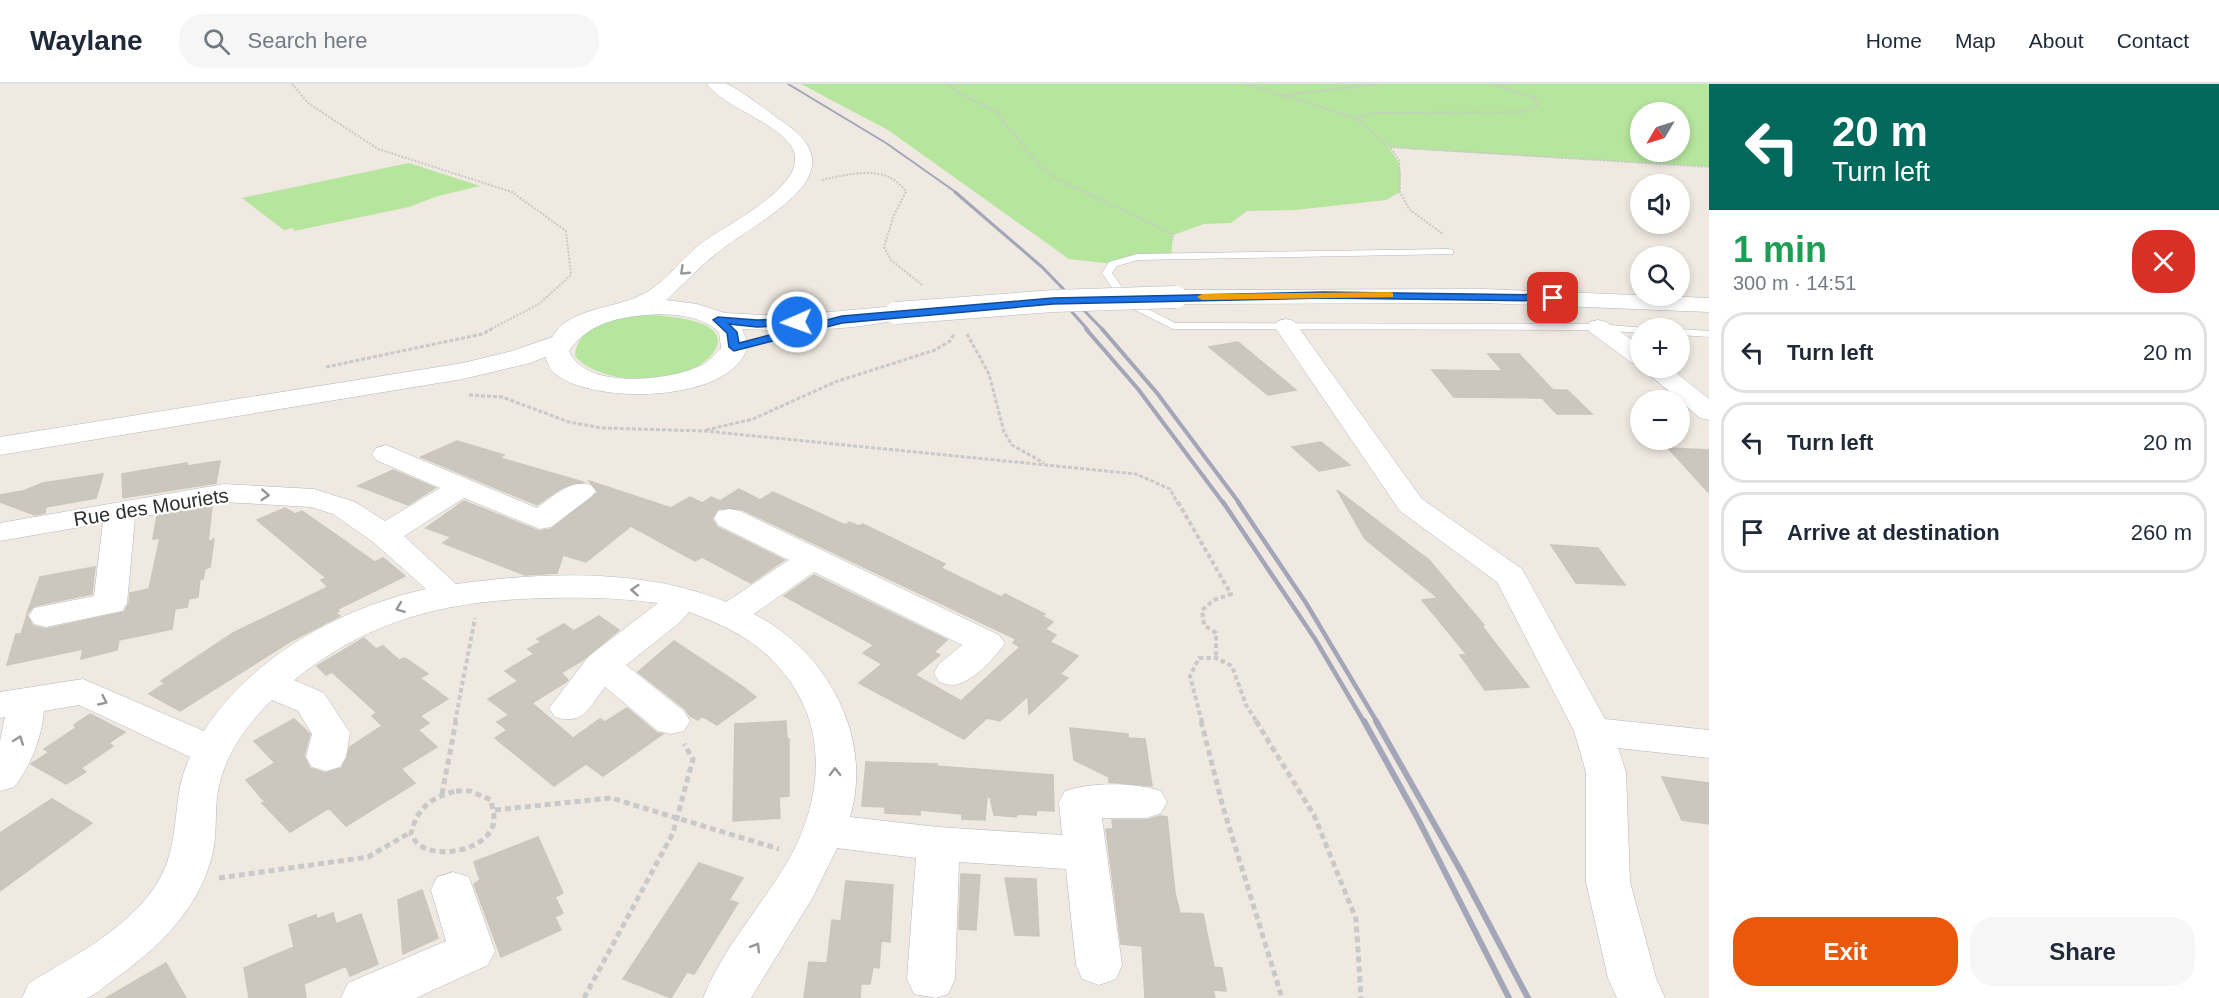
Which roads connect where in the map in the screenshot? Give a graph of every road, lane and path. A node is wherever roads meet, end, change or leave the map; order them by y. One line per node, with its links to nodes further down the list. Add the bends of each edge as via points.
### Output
1 (292, 84): 29 (path, via 308,103 378,149 512,192 566,231 571,275 539,304 482,334)
2 (715, 84): 17 (main road, one-way to 17, via 790,135 804,156 802,174 779,201 709,248 658,295)
3 (724, 84): 18 (main road, via 802,130 814,147 818,164 800,196 721,252 698,300)
4 (948, 84): 15 (path, via 955,92 994,110 1025,152 1055,178 1173,235)
5 (1246, 84): 8 (path)
6 (1378, 84): 8 (path)
7 (1492, 84): 9 (path, via 1534,98 1537,105 1533,110 1512,113 1376,113)
8 (1284, 95): 9 (path)
9 (1356, 118): 10 (path)
10 (1390, 147): 11 (path); 14 (path, via 1399,160 1400,192 1409,209 1449,239)
11 (1709, 167)
12 (835, 178): 13 (path, via 876,174)
13 (902, 183)
14 (1449, 252): 15 (lane)
15 (1171, 256): 20 (lane, via 1137,257 1113,264 1107,273 1127,302 1173,326)
16 (1709, 305): 19 (main road, bridge, via 1473,296 1176,297 1053,301)
17 (627, 310): 18 (main road, via 671,308); 26 (main road, via 588,321 571,330)
18 (711, 317): 19 (main road, via 757,324); 27 (main road, via 732,332)
19 (842, 320): 27 (main road)
20 (1286, 326): 21 (lane); 56 (street, via 1411,505 1510,576)
21 (1599, 327): 22 (lane); 28 (street)
22 (1630, 329)
23 (954, 333): 35 (path, via 950,341 934,350 835,382 753,419)
24 (1690, 333): 25 (lane)
25 (1709, 334)
26 (561, 342): 30 (main road, via 558,358); 31 (main road, via 513,359)
27 (734, 347): 30 (main road, via 715,369 666,385 616,387)
28 (1630, 350)
29 (323, 368)
30 (571, 373): 31 (main road, via 513,371)
31 (428, 378): 36 (main road)
32 (1667, 378): 34 (street)
33 (462, 395): 35 (path, via 502,397 569,422 602,428)
34 (1709, 412)
35 (705, 431): 49 (path, via 1151,478 1170,489 1231,594 1202,610 1204,625 1216,633)
36 (0, 446)
37 (386, 454): 38 (street)
38 (462, 487): 39 (street, via 540,520); 43 (street)
39 (581, 491)
40 (120, 511): 42 (street, Rue des Mouriets); 43 (street, Rue des Mouriets, one-way to 43, via 224,493 314,498 344,508); 47 (street, via 110,603)
41 (729, 518): 44 (street)
42 (0, 532)
43 (384, 535): 45 (street, Rue des Mouriets, via 440,584)
44 (813, 558): 48 (street); 51 (street, via 987,643)
45 (463, 594): 46 (street, one-way to 45, via 598,588); 52 (street, one-way to 52, via 415,603 336,636); 61 (path)
46 (683, 597): 48 (street); 50 (street, via 666,616)
47 (46, 615)
48 (728, 616): 66 (street, one-way to 48, via 836,790 833,737 824,708 795,661 767,636)
49 (1216, 658): 77 (path, via 1200,658 1190,676 1223,807); 78 (path, via 1232,666 1246,705 1314,815 1356,919)
50 (602, 665): 54 (street); 55 (street)
51 (952, 673)
52 (268, 684): 58 (street, via 236,716); 59 (street, via 311,702 331,733)
53 (13, 703): 58 (street, one-way to 58, via 83,692); 60 (street, one-way to 53, via 9,766 24,727)
54 (568, 708)
55 (671, 721): 64 (path, via 693,759)
56 (1593, 731): 57 (street); 79 (street, via 1606,772 1608,882 1632,978)
57 (1709, 744)
58 (212, 751): 69 (street, via 200,782 191,857)
59 (326, 757)
60 (0, 776)
61 (442, 794): 63 (path, via 463,790 482,794 491,800); 65 (path, via 419,811)
62 (1147, 802): 68 (street, via 1079,802)
63 (495, 810): 64 (path, via 611,798); 65 (path, via 491,829 482,839 458,852 431,853 414,841)
64 (677, 819): 66 (path); 75 (path)
65 (411, 832): 69 (path, via 368,857)
66 (817, 844): 67 (street); 76 (street, one-way to 66)
67 (938, 844): 68 (street); 72 (street)
68 (1084, 853): 71 (street)
69 (182, 883): 73 (street, via 127,945)
70 (453, 890): 74 (street, via 472,951)
71 (1099, 965)
72 (931, 979)
73 (46, 998)
74 (365, 998)
75 (584, 998)
76 (727, 998)
77 (1282, 998)
78 (1361, 998)
79 (1641, 998)

